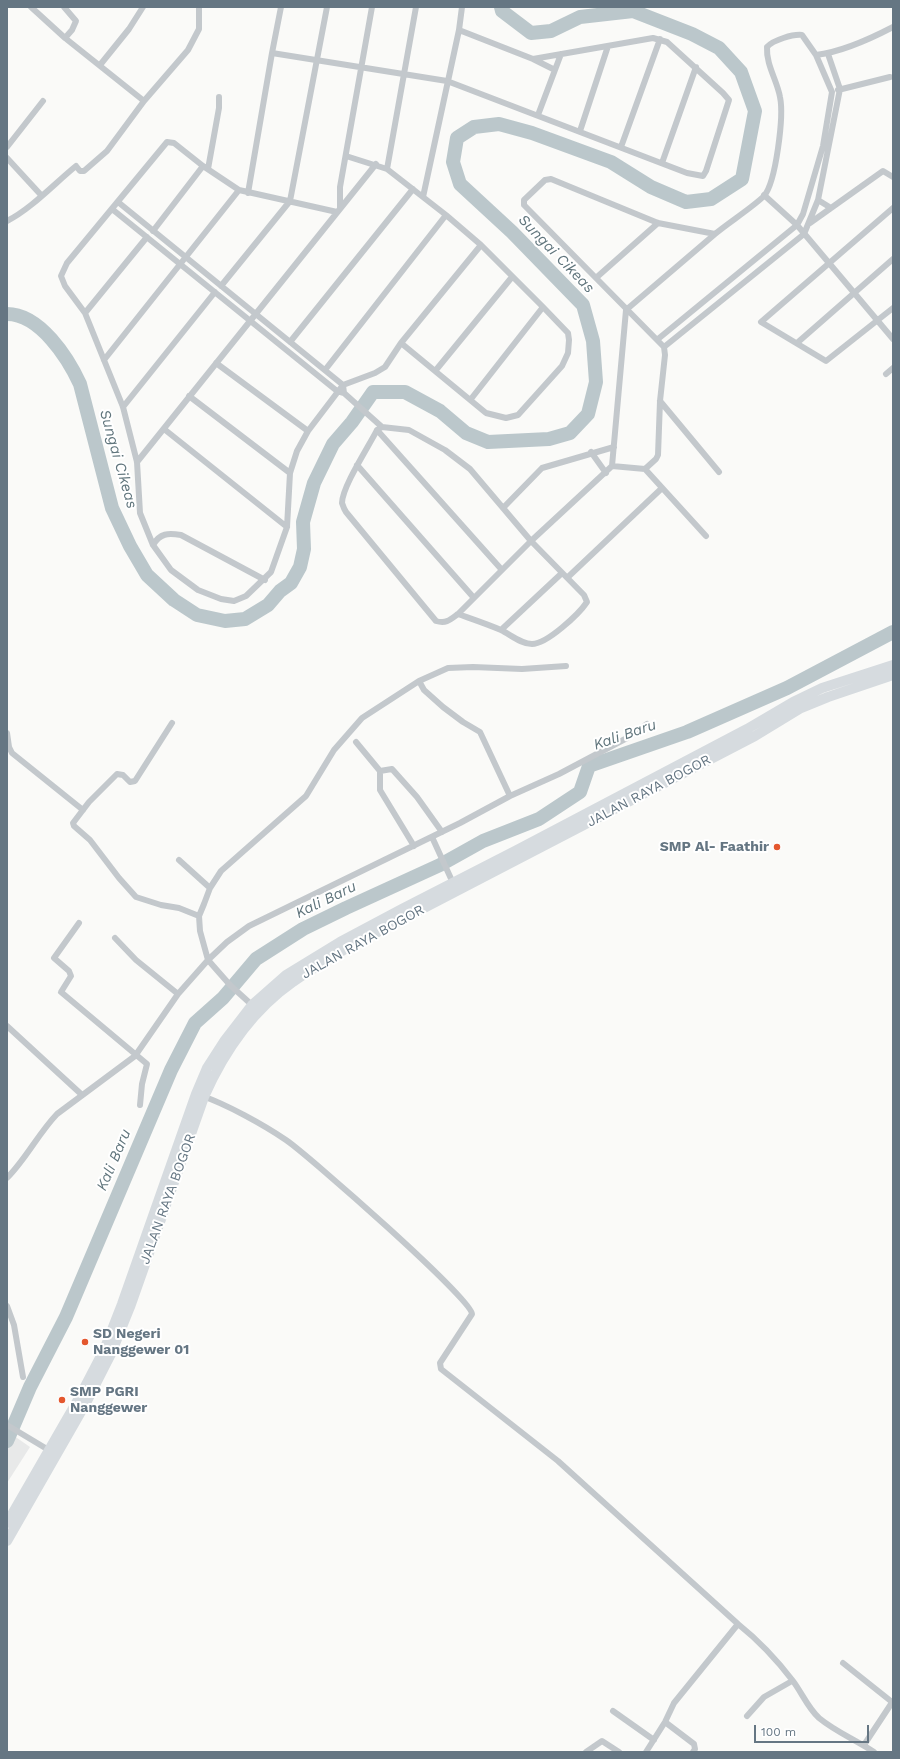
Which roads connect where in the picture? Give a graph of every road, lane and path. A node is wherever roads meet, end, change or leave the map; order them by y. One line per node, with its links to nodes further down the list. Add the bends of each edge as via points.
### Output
1 (31, 7): 12 (street)
2 (64, 7): 12 (street, via 76,21)
3 (143, 7): 21 (street)
4 (199, 7): 32 (street, via 199,29 188,50)
5 (281, 7): 15 (street)
6 (327, 7): 20 (street)
7 (372, 7): 23 (street)
8 (416, 7): 25 (street)
9 (462, 7): 11 (street)
10 (893, 27): 17 (street)
11 (459, 30): 19 (street); 27 (street)
12 (65, 38): 21 (street)
13 (660, 39): 14 (street); 22 (street); 36 (street)
14 (608, 46): 16 (street); 34 (street)
15 (272, 53): 20 (street); 46 (street)
16 (560, 54): 19 (street); 24 (street)
17 (828, 54): 18 (street); 28 (street)
18 (816, 55): 29 (street); 48 (street, via 806,38 797,34 767,47 768,63 781,99 776,160)
19 (533, 59): 24 (street)
20 (316, 60): 23 (street); 51 (street)
21 (100, 65): 32 (street)
22 (696, 67): 39 (street); 39 (street, via 729,100 706,171 702,176 698,176)
23 (361, 68): 25 (street); 37 (street)
24 (555, 70): 33 (street)
25 (404, 76): 27 (street); 42 (street)
26 (890, 77): 28 (street)
27 (447, 81): 33 (street); 49 (street)
28 (840, 89): 29 (street); 50 (street)
29 (832, 92): 61 (street, via 823,146 810,194)
30 (219, 97): 41 (street, via 219,108)
31 (43, 101): 35 (street)
32 (144, 101): 47 (street, via 107,151 84,171 80,171 76,166)
33 (538, 115): 34 (street)
34 (580, 131): 36 (street)
35 (7, 147)
36 (621, 148): 39 (street)
37 (346, 156): 40 (street); 56 (street)
38 (7, 158): 47 (street)
39 (662, 163)
40 (376, 164): 42 (street); 56 (street)
41 (205, 167): 45 (street); 52 (street, via 174,143 167,142); 62 (street)
42 (387, 169): 44 (street)
43 (893, 178): 53 (street, via 883,171)
44 (413, 189): 49 (street); 85 (street)
45 (239, 190): 46 (street); 67 (street)
46 (248, 193): 51 (street)
47 (41, 195): 58 (street, via 17,216)
48 (764, 195): 61 (street); 63 (street)
49 (423, 197): 57 (street)
50 (818, 200): 53 (street); 60 (street)
51 (290, 201): 56 (street); 73 (street)
52 (118, 202): 55 (street); 62 (street)
53 (831, 208): 60 (street)
54 (893, 208): 69 (street)
55 (112, 209): 65 (street); 79 (street, via 67,263 62,276 65,286)
56 (338, 210): 80 (street)
57 (446, 214): 66 (street); 92 (street)
58 (7, 221)
59 (658, 223): 63 (street); 72 (street); 72 (street, via 551,179 545,180 524,200 524,205)
60 (808, 224): 64 (street)
61 (797, 225): 64 (street); 83 (street)
62 (153, 231): 67 (street)
63 (715, 234): 78 (street)
64 (804, 234): 69 (street); 88 (street)
65 (147, 237): 70 (street); 79 (street)
66 (481, 245): 71 (street); 86 (street)
67 (186, 257): 70 (street); 73 (street)
68 (893, 259): 75 (street)
69 (830, 262): 75 (street); 87 (street, via 762,321 762,324)
70 (180, 264): 74 (street); 89 (street)
71 (512, 277): 76 (street); 93 (street)
72 (597, 277): 78 (street)
73 (221, 286): 80 (street)
74 (215, 292): 81 (street); 101 (street)
75 (854, 293): 82 (street); 87 (street)
76 (543, 307): 99 (street); 99 (street, via 568,333 568,353 562,366 518,415 506,418 486,413)
77 (893, 308): 82 (street)
78 (626, 310): 83 (street); 105 (street)
79 (85, 313): 89 (street)
80 (255, 313): 81 (street); 85 (street)
81 (249, 320): 90 (street); 96 (street)
82 (877, 320): 84 (street); 87 (street, via 828,360)
83 (658, 339): 88 (street)
84 (893, 339)
85 (290, 342): 92 (street)
86 (401, 343): 93 (street); 95 (street, via 380,371)
87 (796, 344)
88 (664, 347): 100 (street, via 666,355)
89 (104, 360): 101 (street)
90 (216, 363): 98 (street); 104 (street)
91 (893, 368): 94 (street)
92 (325, 370): 95 (street)
93 (436, 370): 99 (street)
94 (886, 374)
95 (343, 385): 96 (street); 97 (street)
96 (337, 391): 97 (street); 104 (street)
97 (344, 393): 102 (street, via 376,420)
98 (189, 396): 103 (street); 113 (street)
99 (471, 399)
100 (660, 401): 110 (street, via 658,455); 112 (street)
101 (123, 407): 107 (street)
102 (380, 428): 108 (street); 115 (street, via 408,430 445,450 470,468); 120 (street)
103 (164, 429): 107 (street); 116 (street)
104 (308, 431): 113 (street, via 297,451)
105 (614, 447): 106 (street); 109 (street)
106 (591, 452): 111 (street); 115 (street, via 542,468)
107 (137, 462): 119 (street, via 140,513)
108 (357, 465): 124 (street); 125 (street, via 344,495 342,504 346,512 436,621 448,622)
109 (612, 466): 110 (street); 111 (street)
110 (645, 469): 114 (street)
111 (606, 472): 118 (street)
112 (719, 472)
113 (290, 473): 116 (street)
114 (661, 489): 117 (street); 122 (street)
115 (503, 508): 118 (street)
116 (287, 527): 123 (street, via 271,572)
117 (706, 536)
118 (531, 541): 120 (street); 121 (street)
119 (154, 545): 123 (street, via 157,538 162,535 181,535); 123 (street, via 171,570 208,596 234,601 246,596)
120 (502, 570): 124 (street)
121 (562, 573): 122 (street); 126 (street)
122 (568, 577): 126 (street, via 587,602 559,630 539,643 531,644)
123 (265, 580)
124 (474, 598): 125 (street)
125 (458, 614): 126 (street)
126 (501, 630)
127 (893, 665): 142 (highway, JALAN RAYA BOGOR, via 822,688 793,702 747,729)
128 (566, 666): 130 (street, via 522,669 455,667 434,673)
129 (893, 675): 153 (highway, JALAN RAYA BOGOR, via 801,708 755,736 345,949 293,981 256,1015 233,1044)
130 (419, 681): 136 (street, via 424,690 443,707 480,732); 143 (street, via 362,718 334,750 306,796 221,871)
131 (172, 723): 137 (street, via 135,782 130,782 124,775 117,774)
132 (647, 724): 136 (street, via 627,738 559,774)
133 (7, 733): 137 (street, via 12,753)
134 (356, 742): 135 (street)
135 (380, 771): 138 (street, via 392,769); 140 (street, via 380,790)
136 (510, 796): 138 (street)
137 (83, 810): 144 (street, via 73,823 74,826 90,840 136,896)
138 (442, 832): 139 (street)
139 (432, 837): 140 (street); 142 (street)
140 (414, 846): 147 (street, via 249,926)
141 (179, 860): 143 (street)
142 (453, 883): 149 (highway, JALAN RAYA BOGOR, via 313,958 286,975)
143 (210, 888): 144 (street)
144 (199, 916): 147 (street, via 200,931)
145 (79, 923): 151 (street, via 54,958 71,976 61,992)
146 (115, 938): 148 (street, via 136,960)
147 (208, 960): 148 (street); 149 (street)
148 (178, 994): 151 (street)
149 (252, 1005): 153 (highway, JALAN RAYA BOGOR, via 207,1068)
150 (7, 1026): 152 (street)
151 (135, 1056): 152 (street); 154 (street, via 147,1065)
152 (81, 1094): 155 (street, via 48,1123 17,1168)
153 (200, 1095): 159 (highway, JALAN RAYA BOGOR, via 130,1307 111,1354); 162 (street, via 271,1132 304,1154 391,1230 459,1296 472,1314 440,1363 441,1369 558,1461)
154 (140, 1105)
155 (7, 1178)
156 (7, 1306): 157 (street, via 14,1325)
157 (23, 1377)
158 (7, 1425): 159 (street)
159 (53, 1453): 160 (highway, JALAN RAYA BOGOR); 161 (highway, JALAN RAYA BOGOR)
160 (7, 1523)
161 (7, 1541)
162 (738, 1624): 164 (street, via 753,1636); 168 (street, via 674,1703)
163 (842, 1663): 165 (street)
164 (792, 1681): 167 (street, via 764,1697); 170 (street, via 819,1718 834,1730)
165 (892, 1701): 170 (street)
166 (613, 1711): 169 (street)
167 (747, 1716)
168 (665, 1722): 169 (street); 174 (street, via 694,1744)
169 (654, 1740): 173 (street)
170 (864, 1745): 175 (street)
171 (586, 1752): 172 (street, via 602,1741)
172 (619, 1752)
173 (646, 1752)
174 (693, 1752)
175 (874, 1752)

